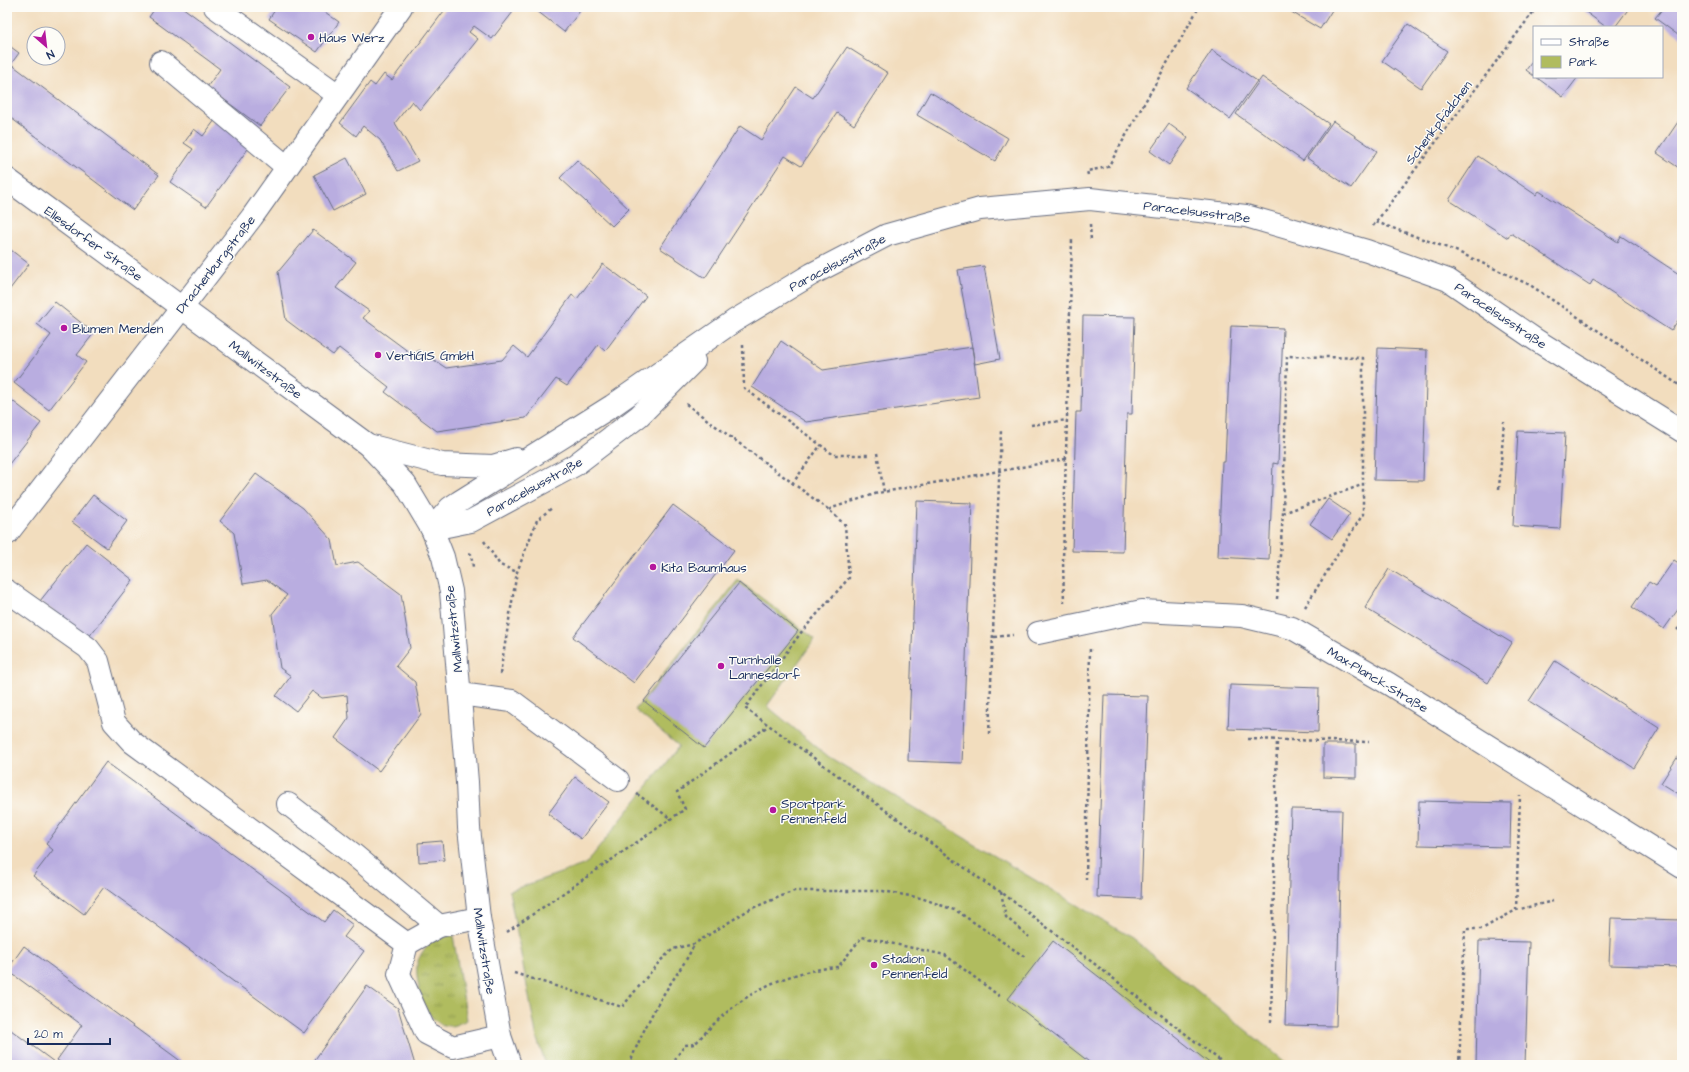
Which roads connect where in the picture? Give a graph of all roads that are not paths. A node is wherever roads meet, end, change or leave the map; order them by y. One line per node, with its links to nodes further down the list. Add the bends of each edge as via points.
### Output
1 (215, 7): 4 (street)
2 (401, 7): 4 (street, Drachenburgstraße)
3 (161, 62): 5 (street)
4 (338, 95): 5 (street, Drachenburgstraße)
5 (287, 167): 7 (street, Drachenburgstraße, via 252,217)
6 (7, 179): 7 (street, Ellesdorfer Straße)
7 (181, 308): 10 (street, Mallwitzstraße); 13 (street, Drachenburgstraße)
8 (734, 321): 9 (street, Paracelsusstraße, via 812,274 887,235 980,209 1090,199 1246,216 1354,247 1448,280 1536,340); 11 (street, Paracelsusstraße, via 612,406); 12 (street, Paracelsusstraße, via 639,416 575,465 471,521)
9 (1682, 431)
10 (368, 445): 11 (street, Paracelsusstraße, via 442,464 493,466); 12 (street, Mallwitzstraße, via 405,484)
11 (530, 456): 12 (street, Paracelsusstraße, via 459,502)
12 (432, 529): 16 (street, Mallwitzstraße, via 443,557 451,591)
13 (7, 534)
14 (7, 591): 22 (street, via 88,648 98,662 114,722 132,742)
15 (1038, 633): 19 (street, Max-Planck-Straße, via 1142,612 1242,616 1284,626 1389,684)
16 (460, 694): 17 (street, via 512,701); 20 (street, Mallwitzstraße, via 469,828)
17 (618, 780)
18 (288, 804): 21 (street)
19 (1682, 868)
20 (479, 918): 21 (street); 23 (street, Mallwitzstraße)
21 (439, 926): 22 (street)
22 (407, 944): 23 (street, via 399,974 426,1033 453,1047)
23 (500, 1036): 24 (street, Mallwitzstraße)
24 (510, 1065)

